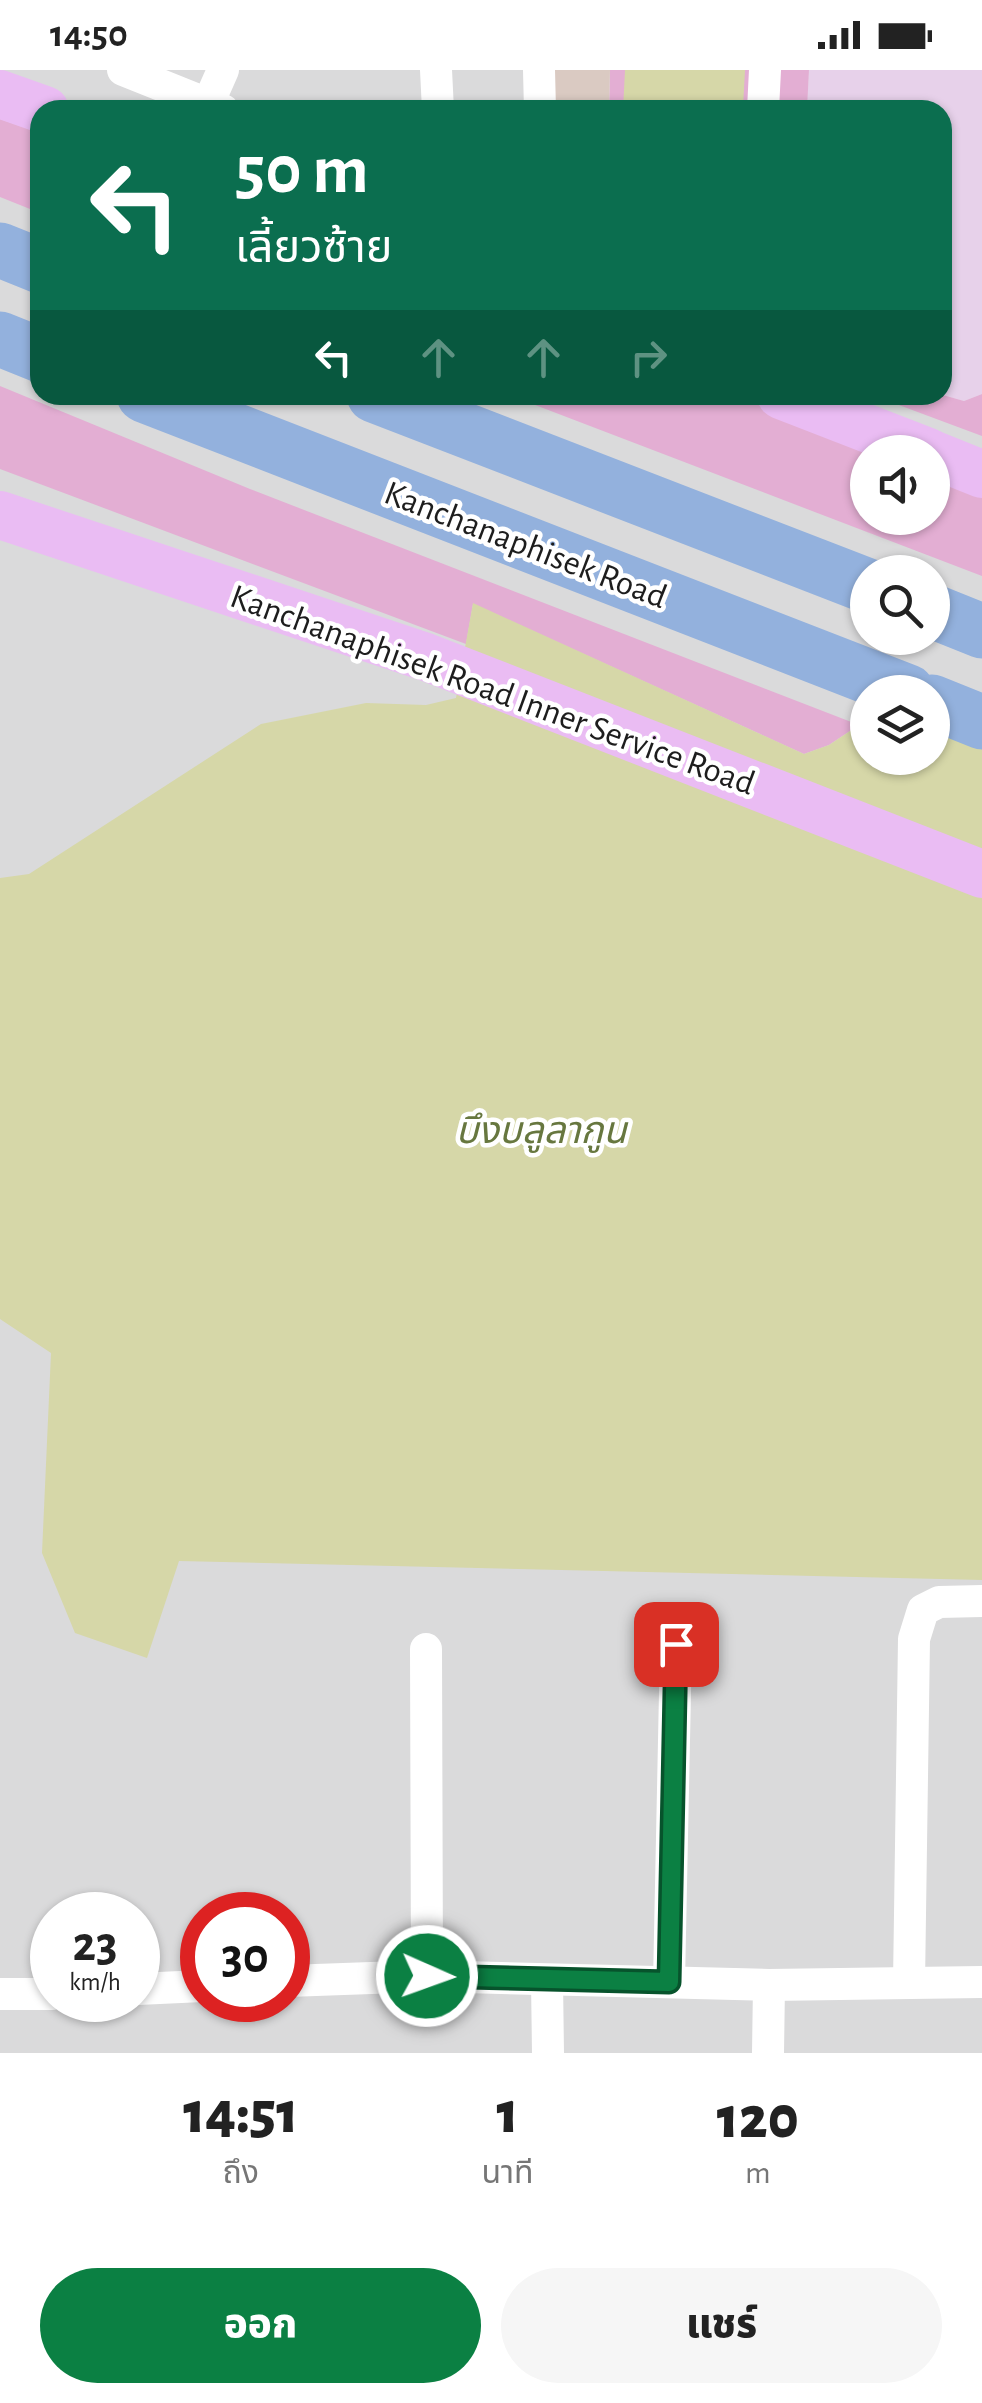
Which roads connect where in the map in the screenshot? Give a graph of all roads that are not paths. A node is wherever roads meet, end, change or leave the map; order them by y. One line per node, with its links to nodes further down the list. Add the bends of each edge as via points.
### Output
1 (124, 70): 6 (street)
2 (223, 70): 7 (street)
3 (436, 70): 8 (street)
4 (539, 70): 9 (street)
5 (765, 70): 10 (street)
6 (198, 100)
7 (217, 100)
8 (438, 100)
9 (540, 100)
10 (764, 100)
11 (0, 250): 12 (highway)
12 (30, 262)
13 (0, 339): 14 (highway)
14 (30, 350)
15 (170, 405): 25 (highway, Kanchanaphisek Road)
16 (400, 405): 22 (highway)
17 (807, 405): 18 (main road)
18 (884, 435)
19 (950, 461): 20 (main road)
20 (982, 474)
21 (0, 515): 28 (main road, Kanchanaphisek Road Inner Service Road, via 426,657)
22 (850, 579)
23 (950, 619): 24 (highway)
24 (982, 631)
25 (863, 675)
26 (950, 709): 27 (highway)
27 (982, 722)
28 (982, 874)
29 (982, 1601): 37 (street, via 939,1602 923,1610 914,1639)
30 (676, 1644): 35 (street)
31 (426, 1648): 32 (street)
32 (427, 1976): 33 (street); 34 (street)
33 (310, 1980)
34 (547, 1980): 35 (street); 41 (street)
35 (669, 1982): 38 (street)
36 (982, 1982): 37 (street)
37 (910, 1984): 38 (street)
38 (769, 1985): 42 (street)
39 (0, 1994): 40 (street)
40 (30, 1994)
41 (548, 2053)
42 (768, 2053)

